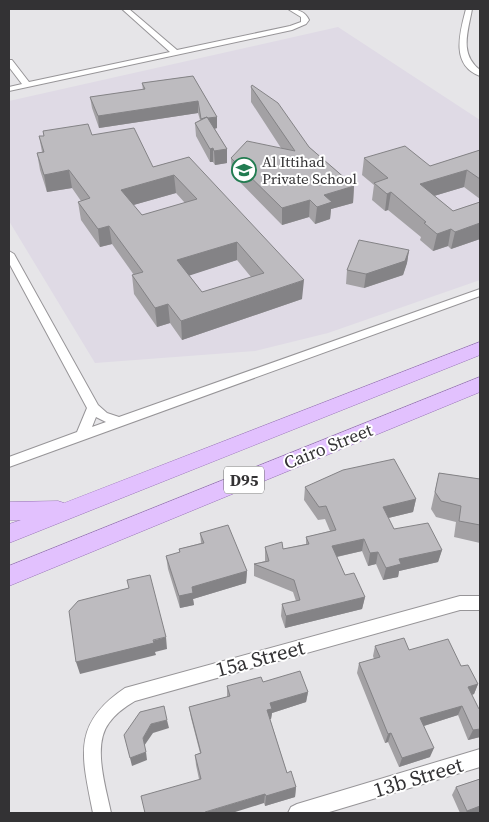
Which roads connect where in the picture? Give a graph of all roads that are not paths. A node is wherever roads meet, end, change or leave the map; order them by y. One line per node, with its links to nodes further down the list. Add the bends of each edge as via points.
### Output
1 (125, 9): 4 (street)
2 (291, 9): 4 (street, via 304,16 304,23)
3 (469, 9): 6 (street, via 462,53 468,66)
4 (176, 53): 7 (street)
5 (9, 62): 7 (street)
6 (480, 74)
7 (27, 85): 8 (street)
8 (9, 89)
9 (9, 254): 14 (street)
10 (480, 292): 15 (street)
11 (480, 348): 18 (main road, Cairo Street / D95)
12 (480, 360): 13 (main road, via 459,369 457,374 467,383)
13 (480, 384): 21 (main road, Cairo Street / D95)
14 (93, 408): 15 (street); 16 (street)
15 (119, 422): 16 (street)
16 (84, 434): 17 (street)
17 (9, 462)
18 (70, 510): 19 (main road); 20 (main road, Cairo Street / D95)
19 (9, 511)
20 (9, 534)
21 (9, 576)
22 (480, 603): 24 (street, 15a Street, via 460,603 131,694 115,702 102,715 90,750)
23 (480, 758): 25 (street, 13b Street)
24 (102, 813)
25 (298, 813)

